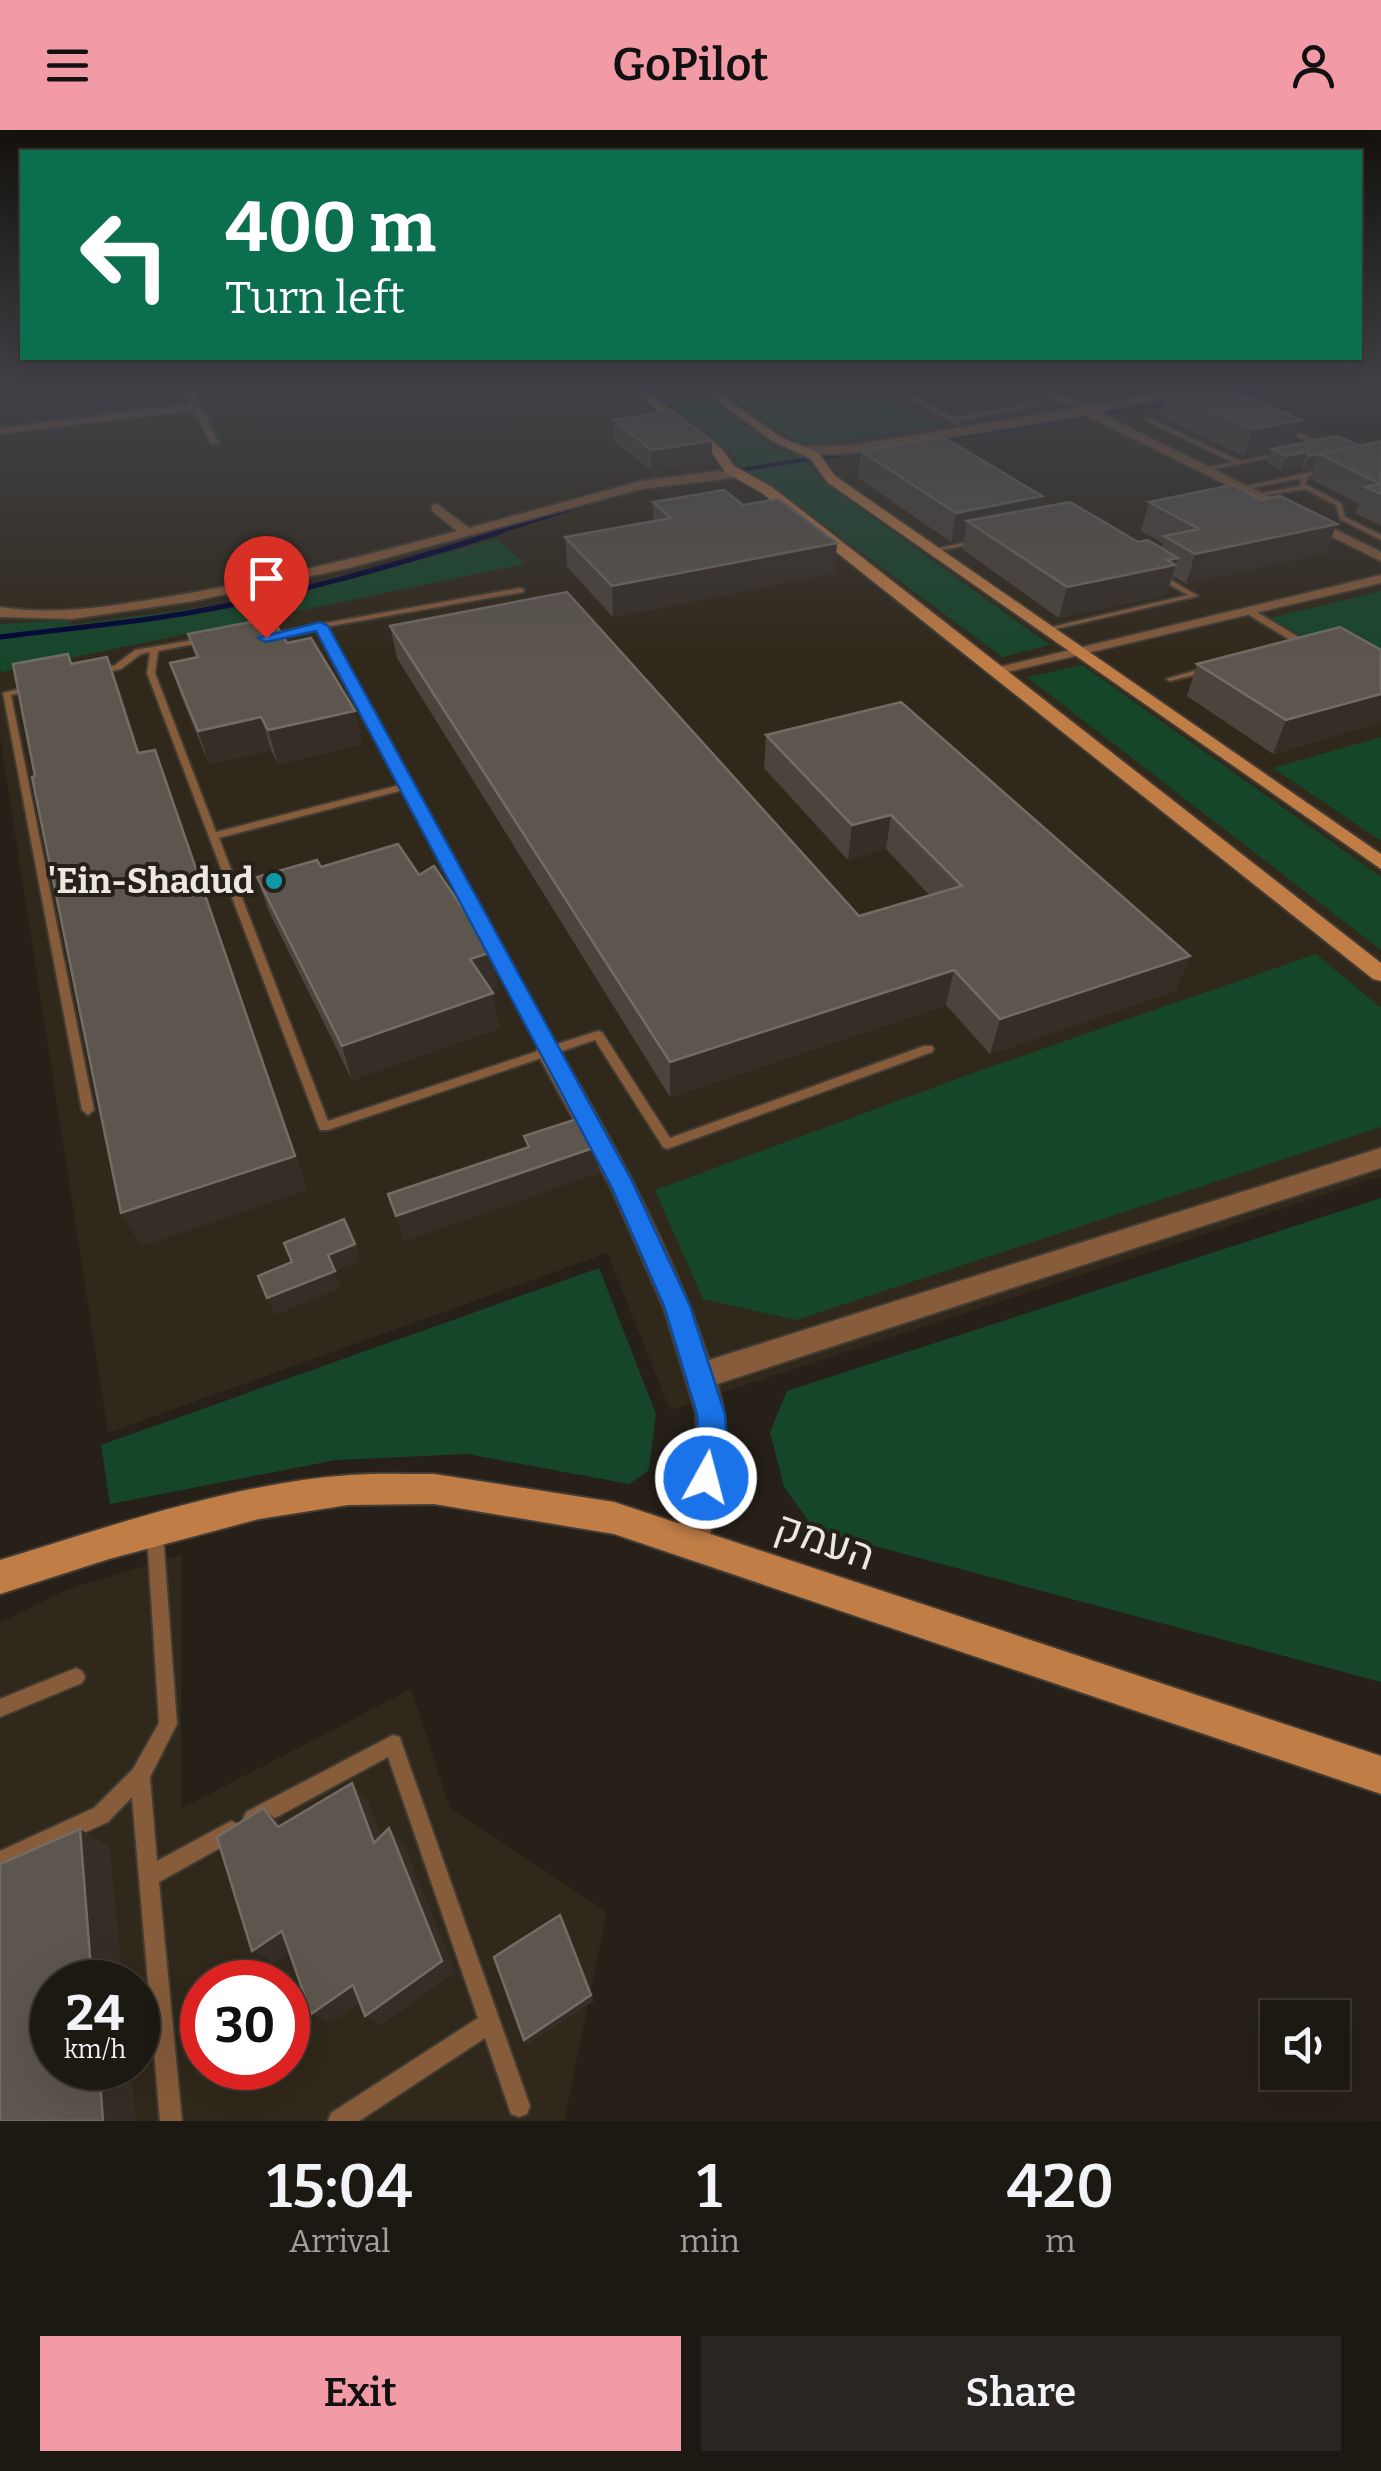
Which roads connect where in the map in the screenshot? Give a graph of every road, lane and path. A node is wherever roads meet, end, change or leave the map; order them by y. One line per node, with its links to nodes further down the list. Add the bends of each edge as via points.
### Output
1 (684, 478): 11 (street)
2 (745, 478): 29 (street)
3 (830, 478): 14 (street)
4 (1220, 478): 8 (street)
5 (1291, 478): 8 (lane)
6 (1303, 478): 7 (lane)
7 (1305, 487): 9 (lane); 12 (lane, via 1339,504 1348,522)
8 (1241, 488): 9 (street)
9 (1256, 495): 15 (street)
10 (436, 508): 11 (street)
11 (467, 533): 20 (street, via 192,597 49,616)
12 (1381, 538)
13 (986, 540): 14 (lane)
14 (933, 550): 22 (street)
15 (1381, 557)
16 (1148, 569): 22 (lane, via 1194,596)
17 (1381, 579): 19 (street)
18 (520, 590): 21 (lane)
19 (1248, 610): 25 (lane, via 1306,644); 27 (street)
20 (0, 612)
21 (320, 626): 23 (lane); 33 (lane)
22 (1046, 629): 27 (street)
23 (254, 640)
24 (222, 641): 26 (lane)
25 (1289, 648)
26 (154, 649): 30 (lane); 34 (lane, via 151,672)
27 (1076, 650): 29 (street); 35 (street)
28 (1221, 666): 31 (lane)
29 (996, 670): 36 (street)
30 (81, 676)
31 (1170, 679)
32 (44, 684): 39 (lane, via 7,693)
33 (406, 786): 34 (lane); 38 (lane)
34 (214, 836): 38 (lane, via 324,1128)
35 (1381, 863)
36 (1381, 974)
37 (928, 1049): 38 (lane, via 667,1144 598,1034)
38 (548, 1051): 41 (street, via 624,1188 677,1306)
39 (88, 1110)
40 (1381, 1158): 41 (street)
41 (699, 1376): 44 (street, via 713,1446)
42 (154, 1531): 43 (street, העמק); 44 (street, העמק, via 348,1490 434,1489 614,1518); 50 (lane, via 168,1724)
43 (109, 1543): 45 (street, העמק); 46 (street, העמק)
44 (691, 1544): 49 (street, העמק)
45 (0, 1577)
46 (0, 1590)
47 (76, 1677): 48 (lane)
48 (0, 1708)
49 (1381, 1775)
50 (140, 1776): 51 (lane, via 101,1815); 52 (lane)
51 (0, 1862)
52 (150, 1876): 53 (lane, via 393,1744); 55 (lane)
53 (490, 2022): 54 (lane); 56 (lane)
54 (519, 2106)
55 (175, 2119)
56 (339, 2121)

